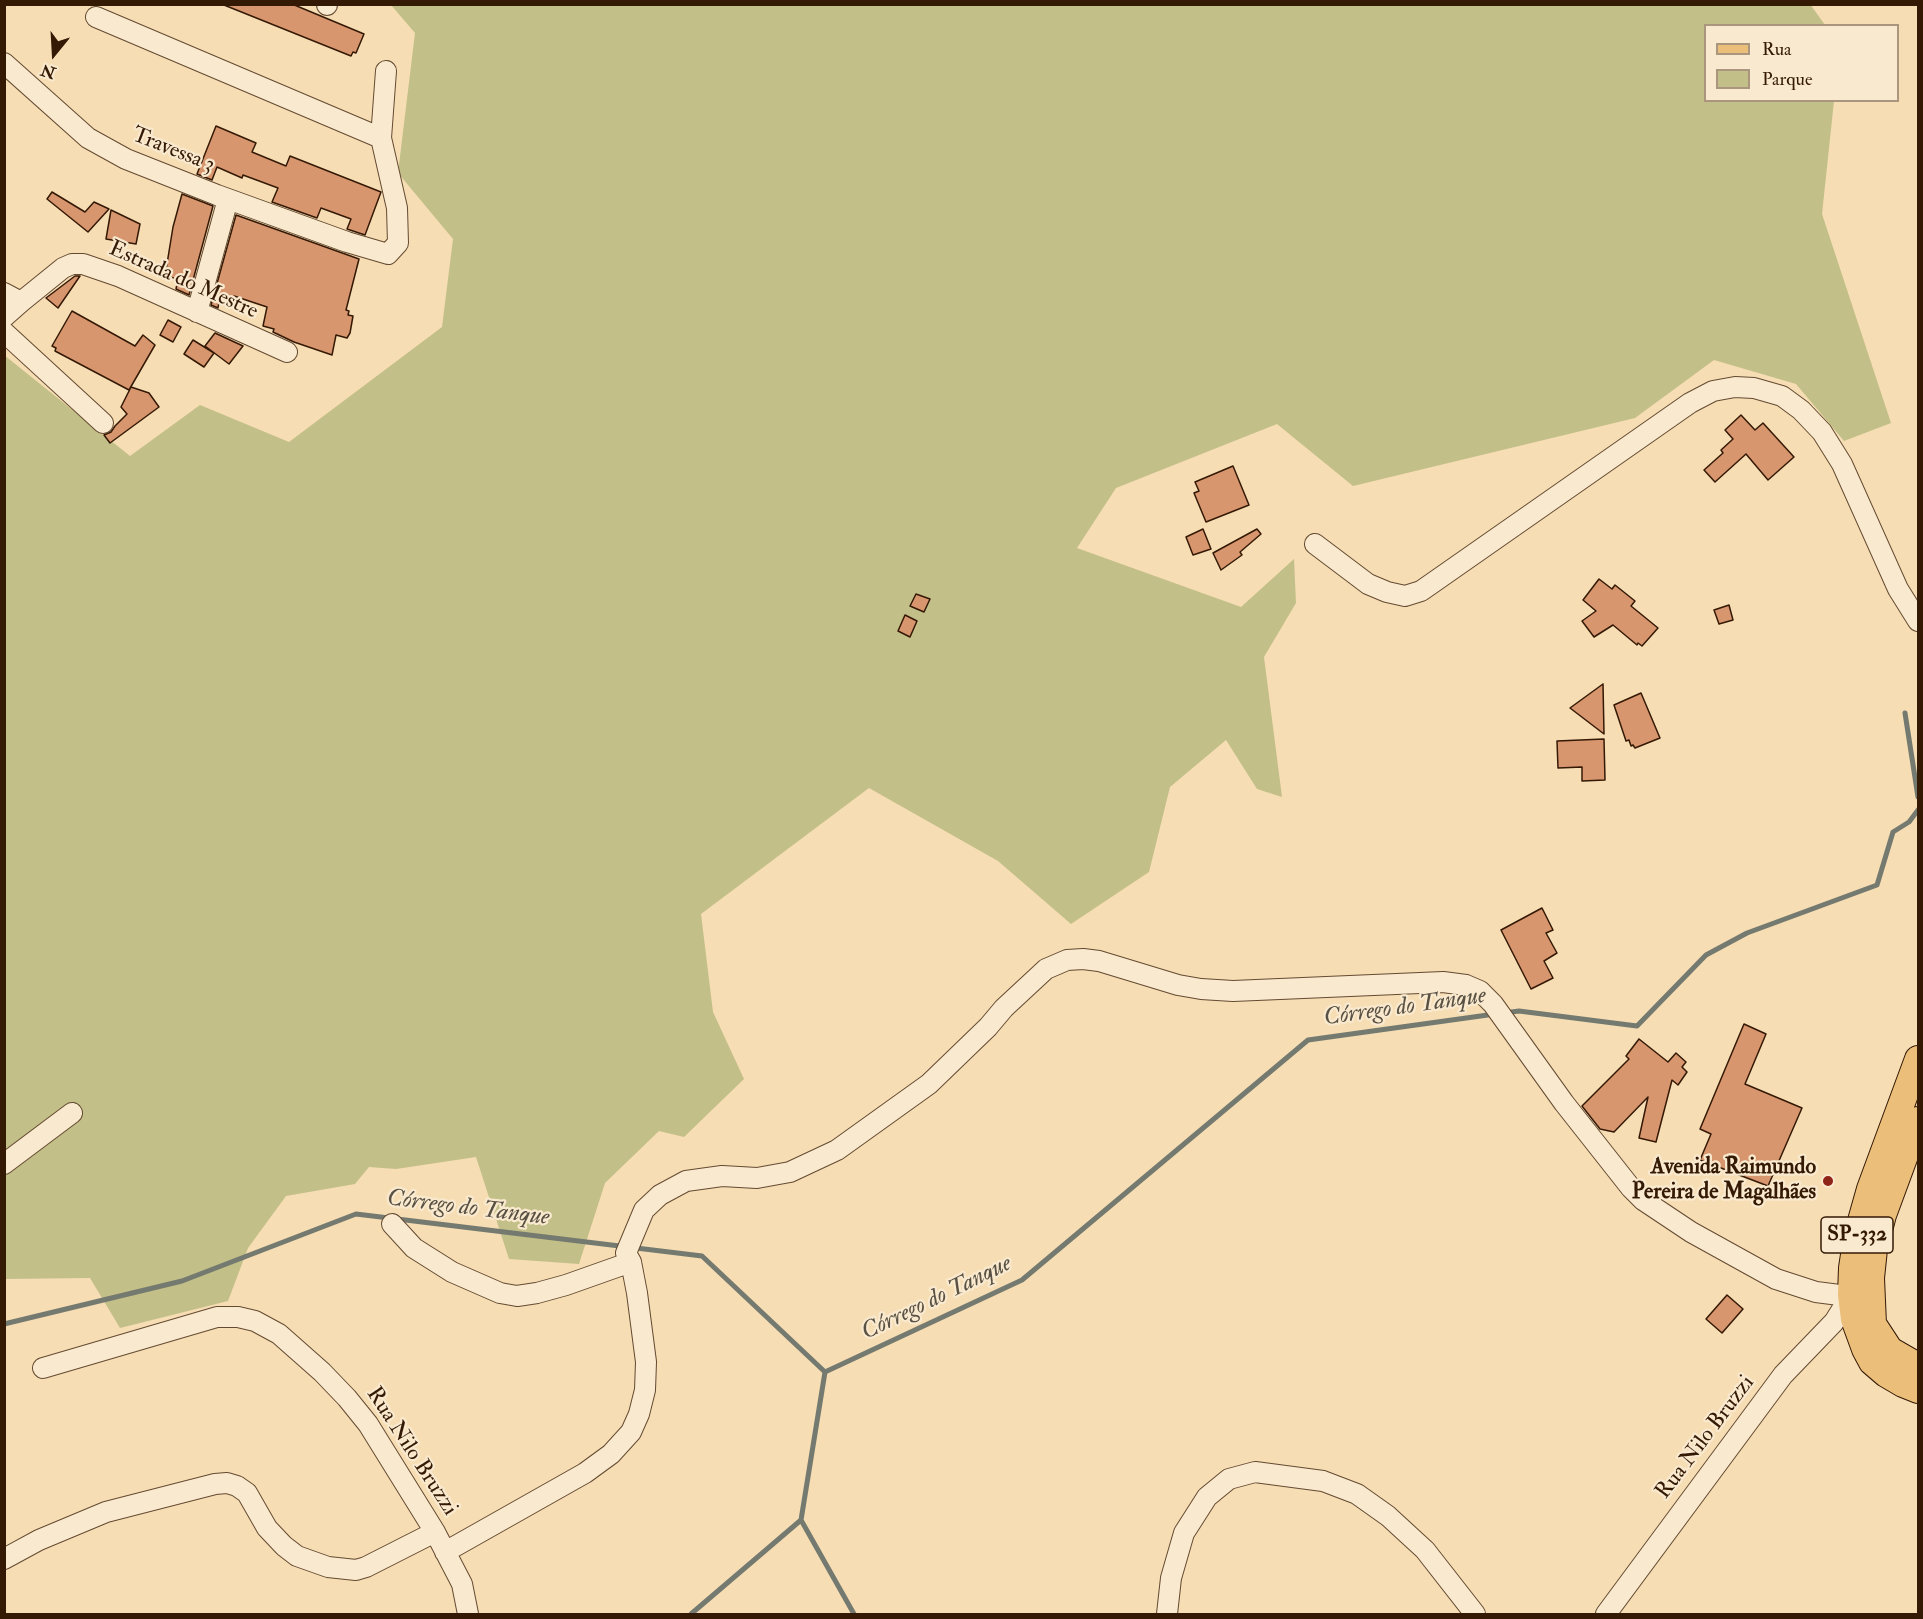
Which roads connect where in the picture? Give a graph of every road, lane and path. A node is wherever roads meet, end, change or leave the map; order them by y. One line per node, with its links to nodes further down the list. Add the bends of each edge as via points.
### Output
1 (96, 17): 4 (street)
2 (4, 63): 5 (street, Travessa 3, via 104,148)
3 (386, 71): 4 (street)
4 (381, 138): 5 (street, Travessa 3, via 397,207 398,243 388,254)
5 (228, 199): 7 (street)
6 (13, 297): 7 (street, Estrada do Mestre, via 63,268 83,264); 8 (street, Estrada do Mestre)
7 (197, 312): 10 (street, Estrada do Mestre)
8 (4, 317)
9 (4, 332): 11 (street)
10 (287, 352)
11 (104, 423)
12 (1315, 544): 13 (street, via 1368,584 1405,596 1420,591 1690,403 1713,391 1754,388 1782,396 1822,432 1842,464 1898,589)
13 (1918, 621)
14 (1918, 1059): 20 (main road, SP-332, via 1857,1235 1851,1268)
15 (72, 1113): 17 (street)
16 (1918, 1120): 20 (main road, SP-332, via 1883,1215 1871,1278)
17 (4, 1164)
18 (392, 1224): 19 (street, via 414,1248 452,1272 500,1293 517,1296 566,1285)
19 (629, 1258): 20 (street, via 644,1210 660,1195 686,1181 722,1176 757,1178 790,1172 837,1150 929,1084 1046,969 1067,960 1083,959 1178,985 1222,990 1443,982 1480,991 1643,1200 1776,1279 1816,1292); 25 (street, via 638,1293 646,1362 645,1390 631,1432 611,1454 585,1473)
20 (1862, 1297): 21 (main road, SP-332, via 1890,1350); 23 (main road, SP-332, via 1854,1319 1872,1362); 27 (street, Rua Nilo Bruzzi, via 1783,1375)
21 (1918, 1366)
22 (43, 1368): 24 (street, Rua Nilo Bruzzi, via 208,1319 238,1317 255,1321 287,1341 347,1398 368,1424)
23 (1918, 1390)
24 (435, 1532): 25 (street, Rua Nilo Bruzzi); 26 (street, via 366,1567 327,1567 297,1556 284,1546 267,1528 247,1493 227,1483 106,1512)
25 (445, 1551): 28 (street, Rua Nilo Bruzzi, via 462,1584)
26 (4, 1559)
27 (1609, 1610)
28 (468, 1614)
29 (1167, 1614): 30 (street, via 1171,1578 1185,1533 1207,1497 1229,1479 1255,1472 1323,1481 1357,1494 1425,1550)
30 (1475, 1614)

